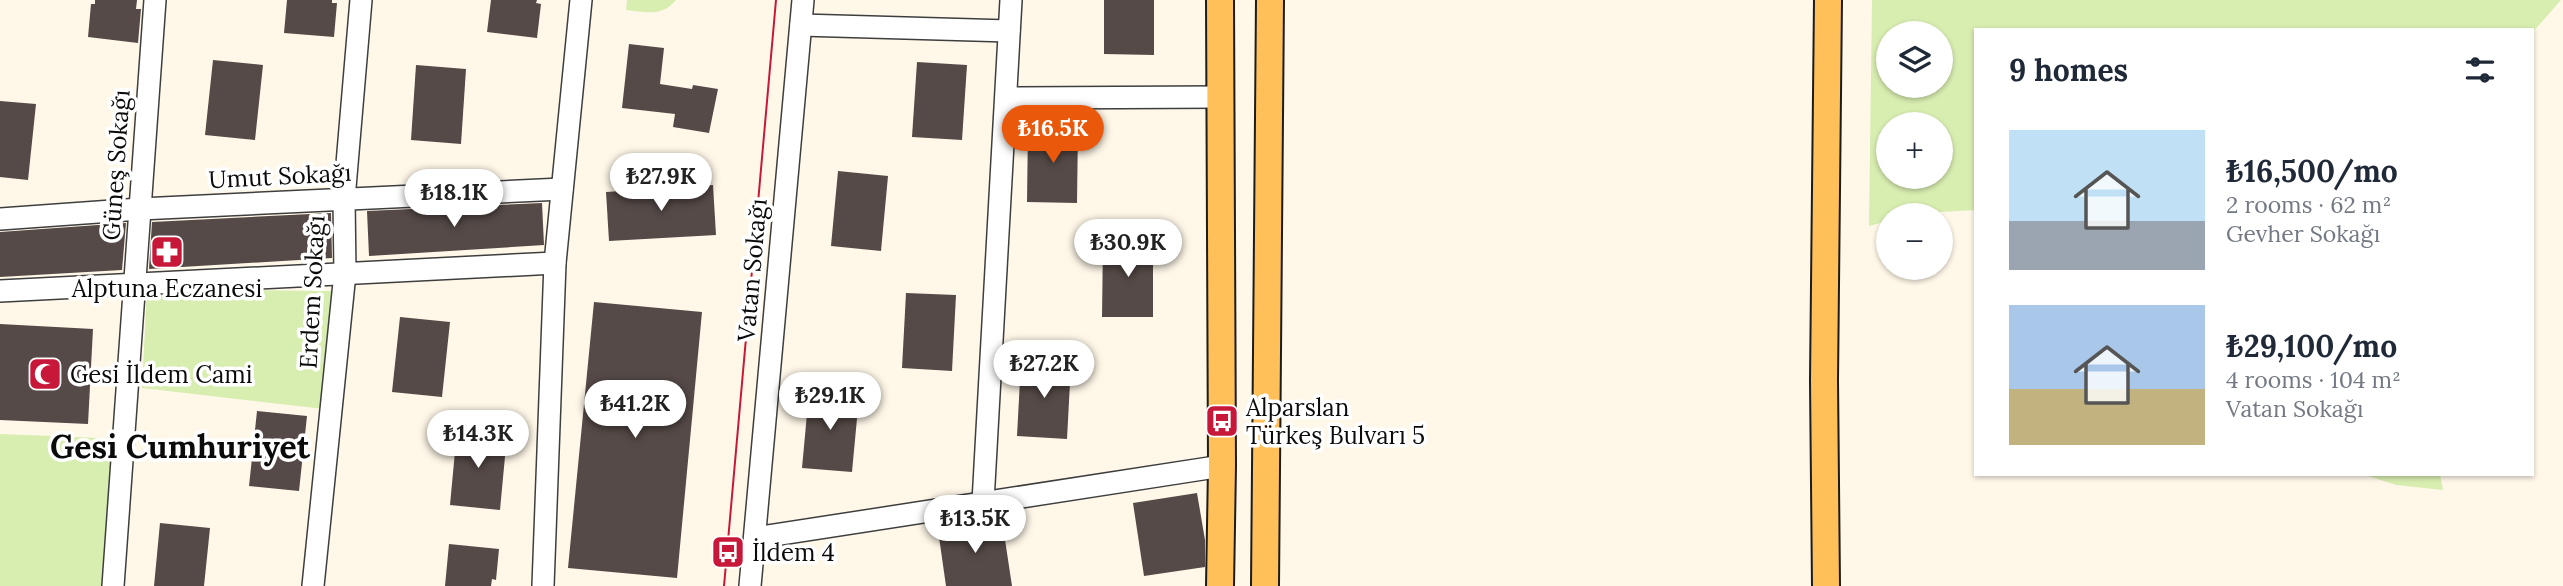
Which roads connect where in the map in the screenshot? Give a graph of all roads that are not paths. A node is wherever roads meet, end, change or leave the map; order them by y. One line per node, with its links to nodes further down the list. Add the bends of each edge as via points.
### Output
1 (155, 0): 15 (street, Güneş Sokağı)
2 (360, 0): 14 (street, Erdem Sokağı)
3 (581, 0): 13 (street)
4 (803, 0): 9 (street, Vatan Sokağı)
5 (1011, 0): 10 (street)
6 (1220, 0): 11 (main road)
7 (1270, 0): 29 (main road)
8 (1828, 0): 30 (main road)
9 (801, 25): 10 (street); 23 (street, Vatan Sokağı)
10 (1009, 31): 12 (street)
11 (1221, 97): 12 (street); 21 (main road)
12 (1006, 98): 22 (street)
13 (562, 189): 14 (street, Umut Sokağı); 17 (street)
14 (344, 199): 15 (street, Umut Sokağı); 18 (street, Erdem Sokağı)
15 (140, 209): 16 (street, Umut Sokağı); 19 (street, Güneş Sokağı)
16 (0, 219)
17 (555, 263): 18 (street); 26 (street)
18 (345, 273): 19 (street); 25 (street, Erdem Sokağı)
19 (133, 284): 20 (street); 24 (street, Güneş Sokağı)
20 (0, 291)
21 (1223, 466): 22 (street); 28 (main road)
22 (983, 502): 23 (street)
23 (755, 538): 27 (street, Vatan Sokağı)
24 (113, 586)
25 (313, 586)
26 (543, 586)
27 (750, 586)
28 (1220, 586)
29 (1265, 586)
30 (1826, 586)

